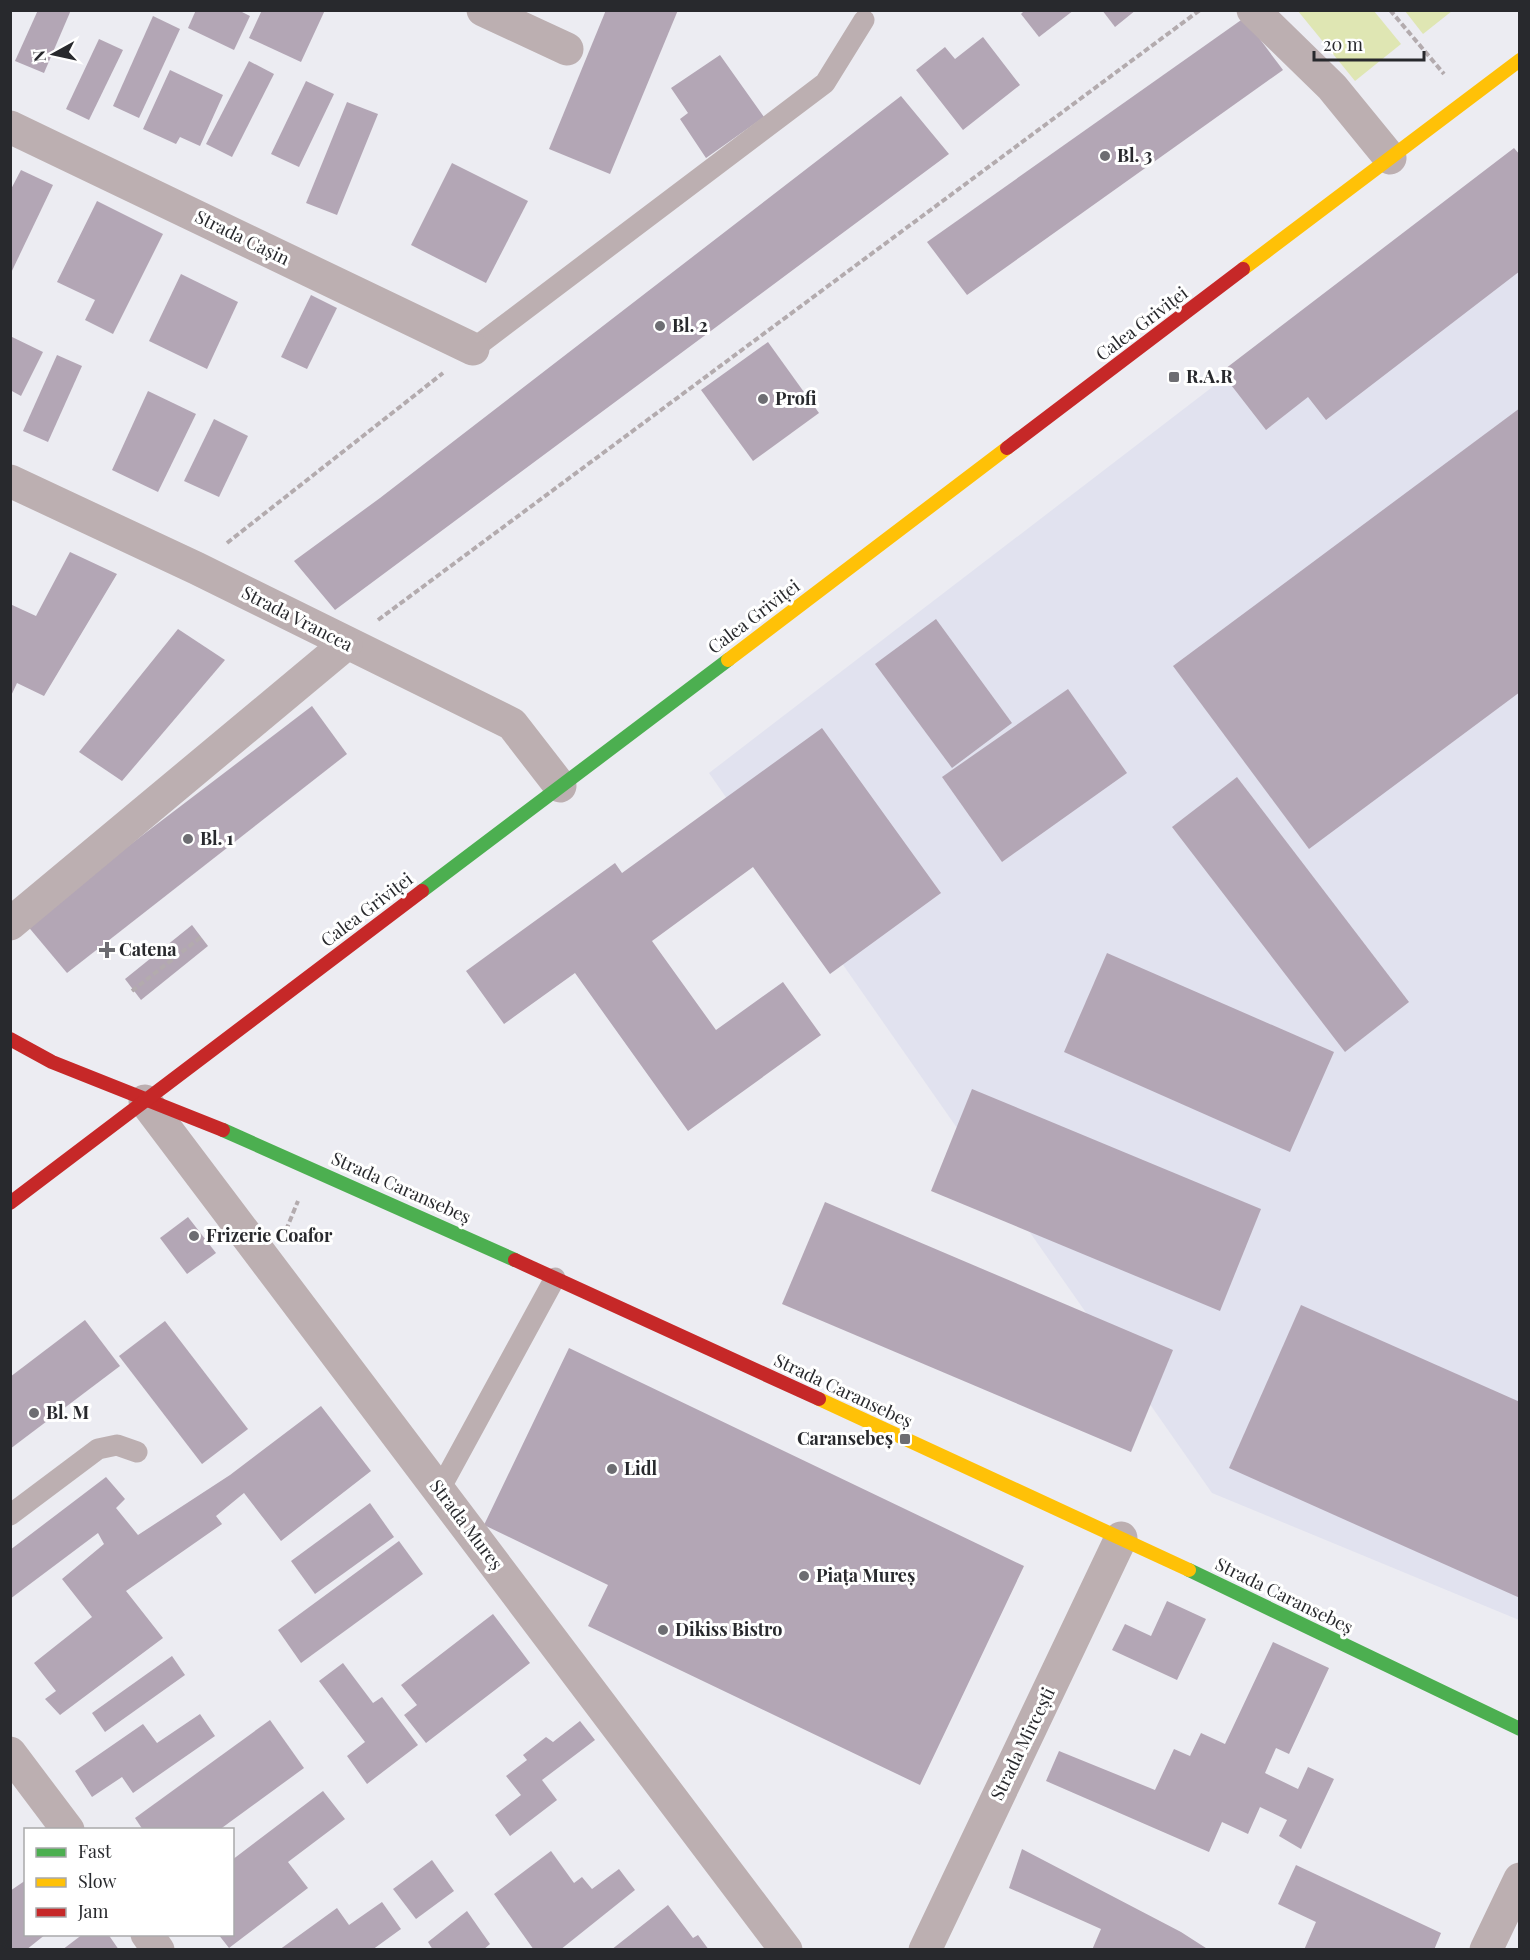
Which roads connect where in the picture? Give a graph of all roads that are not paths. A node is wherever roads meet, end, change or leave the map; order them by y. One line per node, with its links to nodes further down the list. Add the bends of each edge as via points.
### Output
1 (483, 10): 4 (street)
2 (1253, 10): 7 (street, via 1332,87)
3 (864, 20): 8 (lane, via 825,83)
4 (567, 49)
5 (1520, 60): 7 (main road, Calea Griviței)
6 (10, 127): 8 (street, Strada Cașin)
7 (1390, 158): 11 (main road, Calea Griviței)
8 (473, 349)
9 (10, 481): 10 (street, Strada Vrancea)
10 (346, 644): 11 (street, Strada Vrancea, via 512,724); 12 (street)
11 (560, 786): 14 (main road, Calea Griviței)
12 (10, 924)
13 (10, 1039): 14 (main road, Strada Caransebeș, via 52,1062)
14 (145, 1101): 15 (main road, Calea Griviței); 16 (main road, Strada Caransebeș, via 312,1168); 18 (street, Strada Mureș)
15 (10, 1203)
16 (555, 1278): 18 (lane); 20 (main road, Strada Caransebeș)
17 (137, 1452): 19 (lane, via 117,1445 98,1449)
18 (440, 1489): 27 (street, Strada Mureș)
19 (10, 1515)
20 (1121, 1538): 21 (main road, Strada Caransebeș); 28 (street, Strada Mircești)
21 (1520, 1729)
22 (10, 1753): 23 (street)
23 (66, 1828)
24 (1520, 1879): 29 (street)
25 (148, 1936): 26 (street)
26 (158, 1950)
27 (786, 1950)
28 (925, 1950)
29 (1486, 1950)

